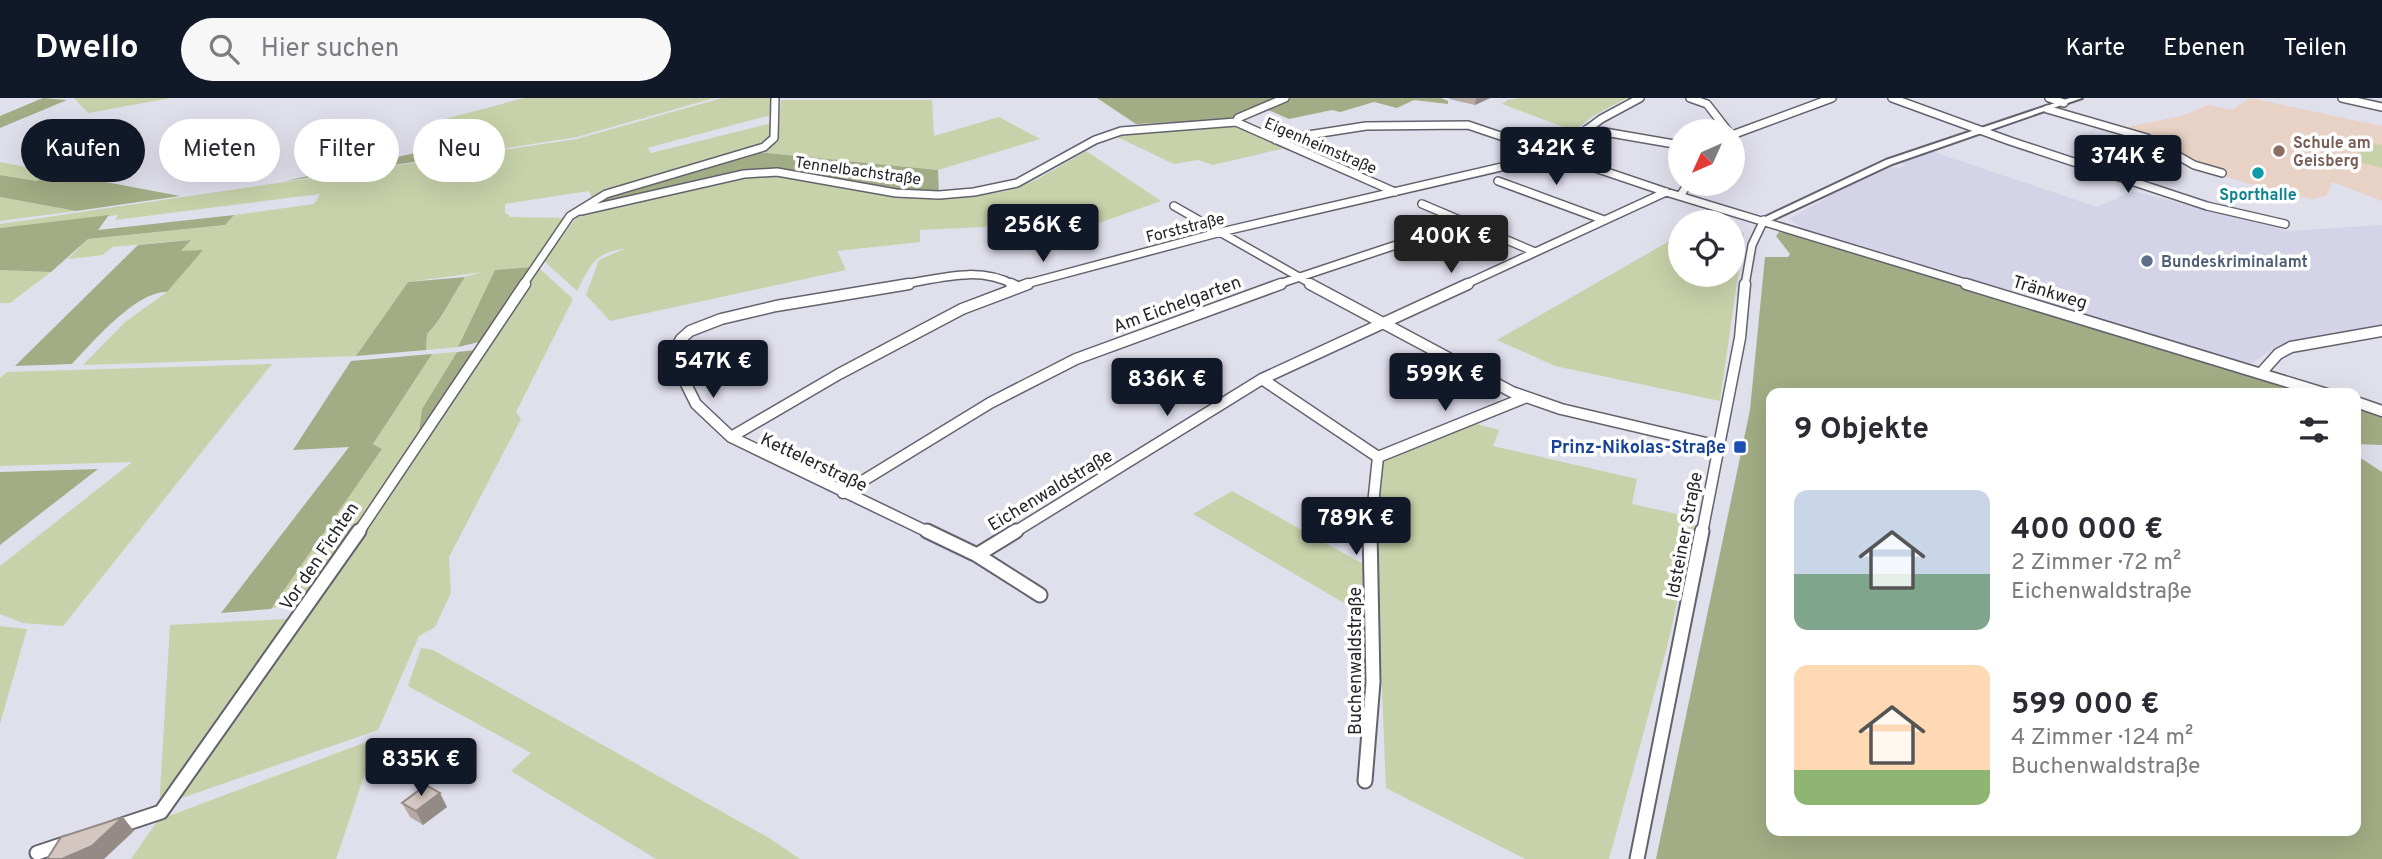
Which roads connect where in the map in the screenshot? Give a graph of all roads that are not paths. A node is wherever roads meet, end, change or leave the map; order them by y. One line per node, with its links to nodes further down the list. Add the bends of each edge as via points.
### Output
1 (775, 98): 28 (street, Vor den Fichten, via 774,138 764,147 606,194)
2 (1285, 98): 14 (street, Tennelbachstraße)
3 (1640, 98): 15 (street)
4 (1690, 98): 13 (street, via 1707,104)
5 (1832, 98): 16 (street)
6 (1892, 98): 17 (street)
7 (2049, 98): 10 (street)
8 (2078, 98): 10 (street)
9 (2342, 98): 11 (street)
10 (2064, 103): 12 (street)
11 (2382, 107)
12 (2047, 109): 17 (street); 21 (street, via 2147,138 2189,163)
13 (1720, 119)
14 (1236, 122): 18 (street, Eigenheimstraße); 28 (street, Tennelbachstraße, via 1121,131 1089,143 1031,177 992,190 896,193 777,172 744,174)
15 (1587, 129): 19 (street); 20 (street)
16 (1745, 129)
17 (1979, 132): 30 (street, via 1863,172); 32 (street, via 2220,210)
18 (1276, 140): 20 (street, Tränkweg, via 1366,126 1456,124); 23 (street, Eigenheimstraße)
19 (1668, 143)
20 (1553, 155): 23 (street, Forststraße); 24 (street, Tränkweg)
21 (2222, 173)
22 (1498, 181): 29 (street)
23 (1395, 192): 33 (street, Forststraße)
24 (1666, 192): 29 (street, Eichenwaldstraße)
25 (1680, 196): 30 (street, Tränkweg)
26 (1422, 204): 31 (street)
27 (1174, 206): 33 (street)
28 (577, 211): 52 (street, Vor den Fichten, via 546,247 485,346 162,812)
29 (1604, 220): 34 (street, Eichenwaldstraße)
30 (1764, 220): 39 (street, Tränkweg); 46 (street, Idsteiner Straße, via 1754,233)
31 (1465, 222): 34 (street); 35 (street, Am Eichelgarten)
32 (2285, 224)
33 (1220, 232): 35 (street); 36 (street, Forststraße)
34 (1535, 252): 37 (street, Eichenwaldstraße)
35 (1299, 277): 37 (street); 48 (street, Am Eichelgarten, via 1046,372)
36 (1017, 288): 45 (street, Forststraße, via 962,309); 45 (street, Kettelerstraße, via 998,276 973,273 754,310 690,331 675,349 681,379 696,404)
37 (1380, 324): 40 (street, Eichenwaldstraße); 42 (street)
38 (2382, 331): 39 (street, via 2291,347)
39 (2261, 373): 41 (street, Tränkweg)
40 (1262, 379): 47 (street); 49 (street, Eichenwaldstraße)
41 (2308, 388)
42 (1524, 398): 46 (street); 47 (street)
43 (2361, 404): 44 (street)
44 (2382, 411)
45 (731, 437): 48 (street, Kettelerstraße)
46 (1719, 446): 53 (street, Idsteiner Straße)
47 (1378, 457): 51 (street, Buchenwaldstraße, via 1370,515 1373,737)
48 (843, 493): 49 (street, Kettelerstraße)
49 (977, 555): 50 (street, Kettelerstraße)
50 (1040, 595)
51 (1365, 781)
52 (37, 853)
53 (1637, 859)

